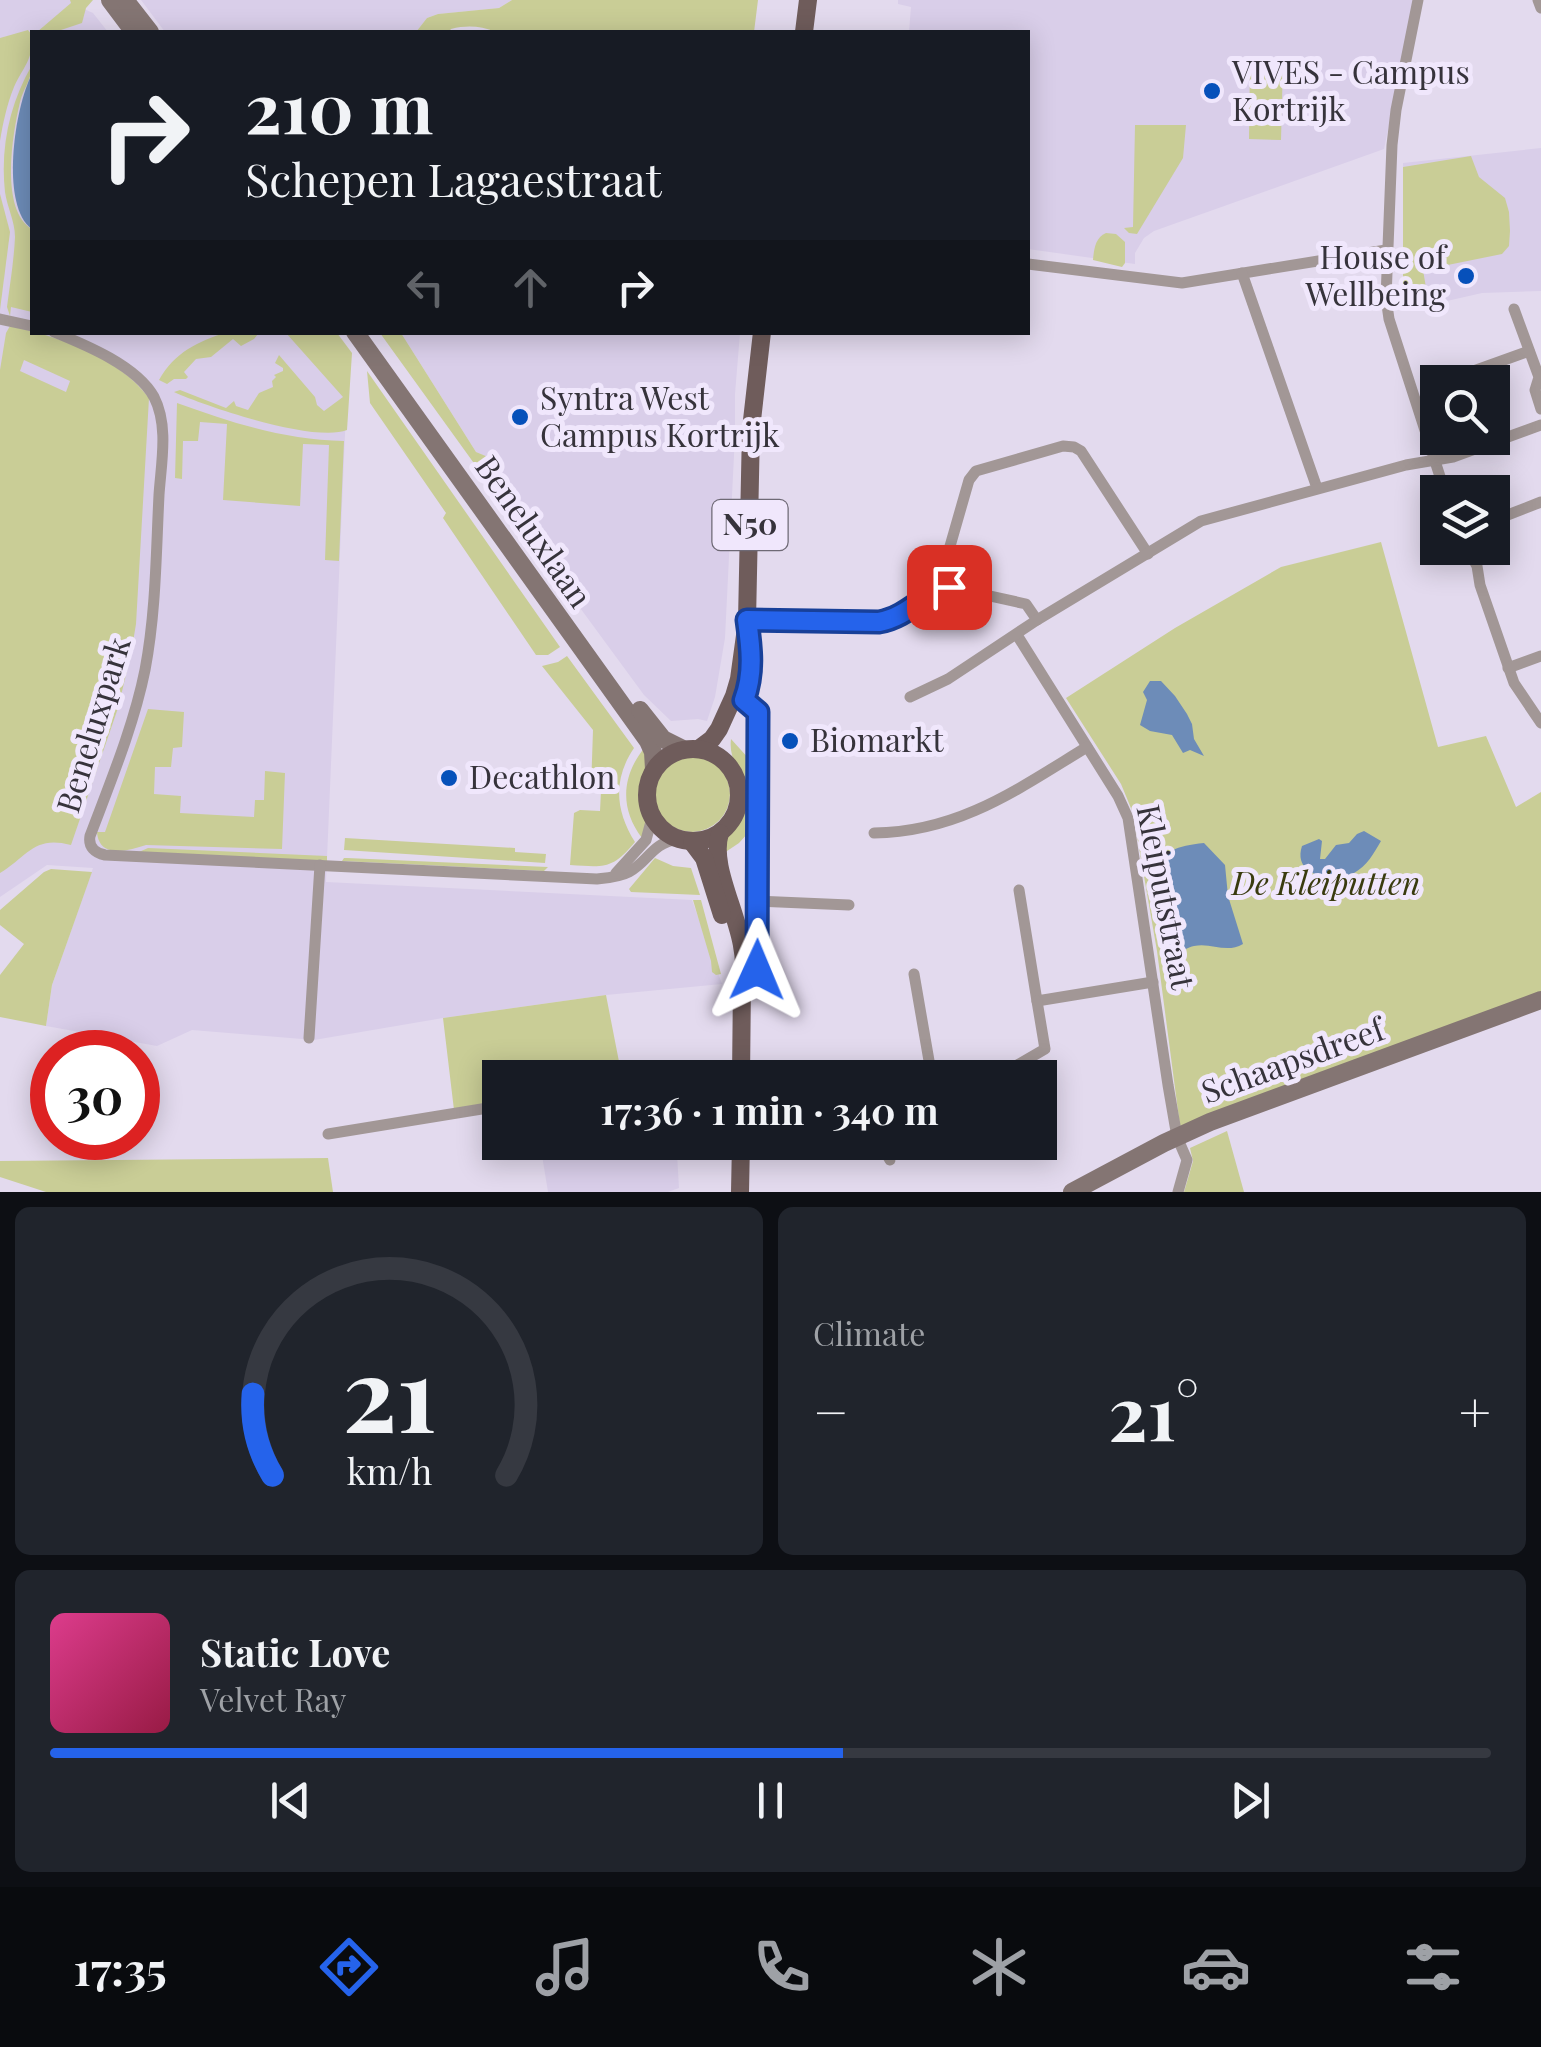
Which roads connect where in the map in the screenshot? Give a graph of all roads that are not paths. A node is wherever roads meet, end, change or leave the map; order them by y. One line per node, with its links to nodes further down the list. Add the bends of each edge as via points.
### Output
1 (110, 0): 7 (main road)
2 (125, 0): 8 (main road)
3 (808, 0): 9 (main road)
4 (1418, 0): 10 (street, via 1396,110)
5 (1538, 0): 6 (street)
6 (1541, 8)
7 (132, 30)
8 (148, 30)
9 (804, 30)
10 (1386, 250): 12 (street); 24 (street, via 1388,320)
11 (1030, 264): 12 (street, via 1172,282)
12 (1242, 273): 26 (street)
13 (1514, 309): 20 (street)
14 (0, 319): 15 (street)
15 (30, 326)
16 (61, 335): 48 (street, Beneluxpark, via 137,376 156,400 162,429 148,650 90,845 105,855)
17 (357, 335): 43 (main road, Beneluxlaan, via 648,741)
18 (364, 335): 41 (main road, Beneluxlaan, via 651,726 667,742)
19 (762, 335): 32 (main road, N50)
20 (1529, 351): 21 (street); 22 (street)
21 (1490, 365)
22 (1541, 410)
23 (1541, 425): 24 (street)
24 (1434, 460): 25 (street); 26 (street)
25 (1439, 475)
26 (1317, 488): 29 (street, via 1201,521)
27 (1541, 502): 28 (street)
28 (1510, 514)
29 (1148, 554): 31 (street, via 1082,452 1062,446 976,471 968,480); 33 (street)
30 (1476, 565): 36 (street)
31 (938, 588): 32 (street, via 891,620); 33 (street, via 1026,604)
32 (747, 620): 38 (main road, N50)
33 (1037, 620): 34 (street)
34 (1016, 634): 37 (street); 40 (street, Kleiputstraat)
35 (1541, 656): 36 (street)
36 (1508, 668): 39 (street)
37 (910, 697)
38 (739, 698): 41 (main road, N50, via 716,734); 42 (main road, N50); 51 (street, via 758,712)
39 (1541, 722)
40 (1088, 747): 46 (street, via 953,821); 55 (street, Kleiputstraat, via 1128,818)
41 (691, 749): 42 (main road); 43 (main road, N50, via 671,754)
42 (726, 762): 45 (main road, N50, via 740,795)
43 (654, 769): 44 (main road, via 646,795)
44 (652, 818): 47 (main road, N50); 49 (street, via 646,840)
45 (720, 833): 47 (main road); 54 (main road, N50, via 717,855)
46 (874, 833)
47 (684, 841): 49 (street, Beneluxpark, via 656,847 632,870); 54 (main road, N50, via 706,864 734,968)
48 (320, 865): 49 (street, Beneluxpark); 58 (street)
49 (612, 876)
50 (1019, 890): 57 (street)
51 (758, 901): 52 (street); 54 (street)
52 (849, 904)
53 (914, 974): 60 (street)
54 (750, 976): 59 (main road, N50)
55 (1153, 982): 57 (street); 64 (street, Kleiputstraat)
56 (1541, 1000): 64 (main road, Schaapsdreef)
57 (1037, 1001): 61 (street, via 1045,1049)
58 (309, 1038)
59 (743, 1060)
60 (929, 1060)
61 (1026, 1060)
62 (482, 1109): 63 (street)
63 (328, 1134)
64 (1177, 1137): 67 (main road, Schaapsdreef); 68 (street, Kleiputstraat, via 1186,1160)
65 (741, 1160): 66 (main road)
66 (740, 1192)
67 (1072, 1192)
68 (1178, 1192)

